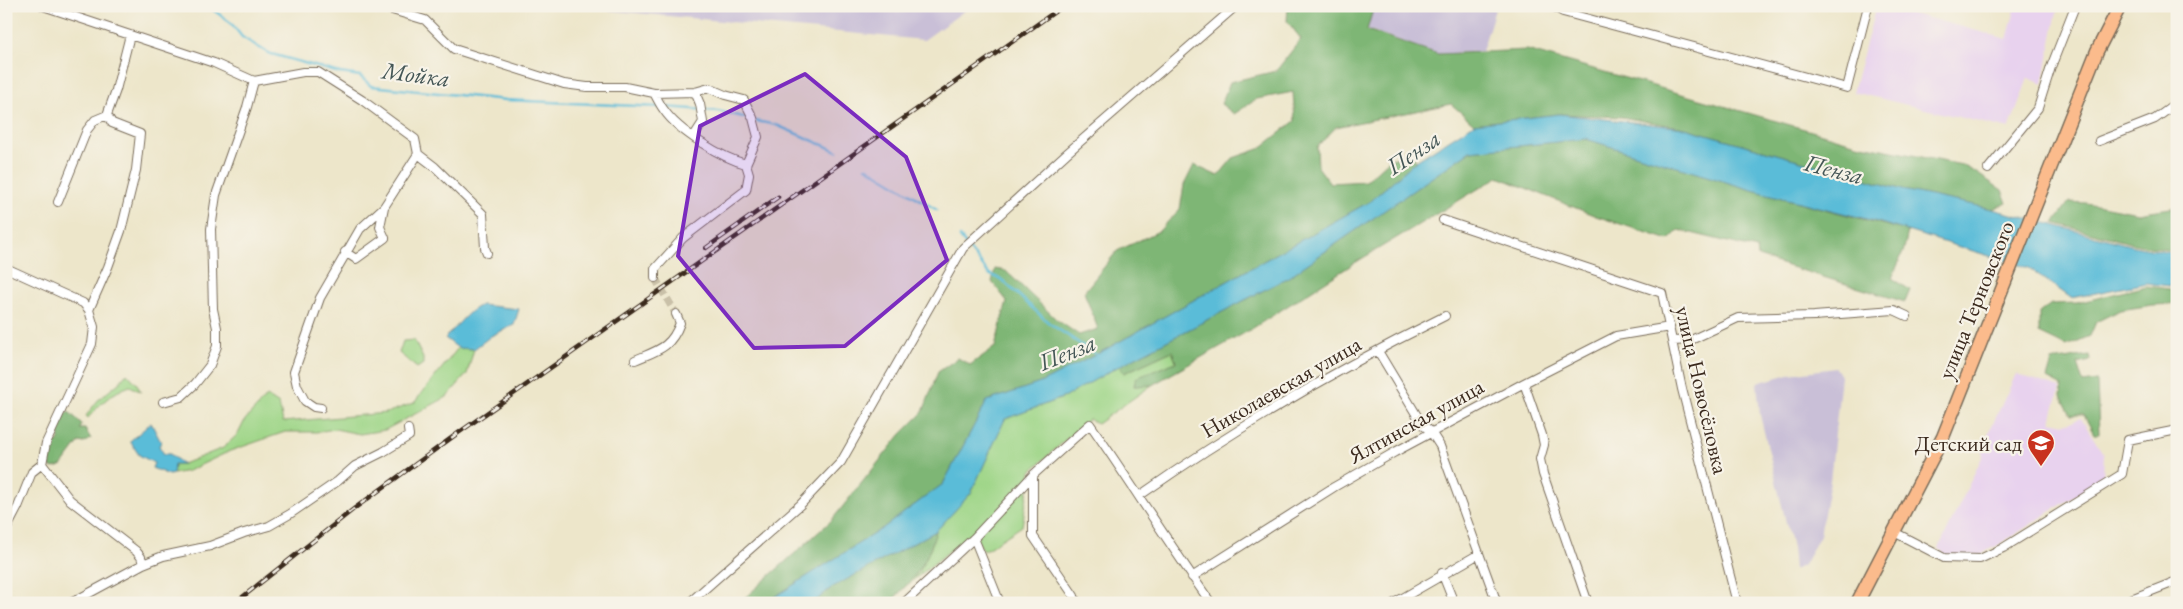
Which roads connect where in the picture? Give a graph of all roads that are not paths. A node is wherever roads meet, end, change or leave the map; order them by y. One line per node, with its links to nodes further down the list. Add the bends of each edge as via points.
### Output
1 (43, 6): 8 (street)
2 (379, 6): 11 (street, via 425,20 454,49 564,84 625,87)
3 (1236, 6): 52 (street, via 963,248 841,462 800,505)
4 (1553, 6): 5 (street, via 1572,15 1847,88)
5 (1868, 6)
6 (2075, 6): 18 (street, via 2038,108)
7 (2120, 6): 44 (main road, улица Терновского, via 2097,51 1943,437)
8 (130, 35): 9 (street, via 214,63); 13 (street)
9 (254, 81): 16 (street, via 318,72 416,139); 35 (street, via 216,194 211,229 217,346 210,365 195,384 181,397)
10 (695, 92): 11 (street); 14 (street, via 703,122); 17 (street, via 709,88 744,100 758,137)
11 (654, 93): 14 (street, via 677,125)
12 (2177, 103): 15 (street, via 2155,119)
13 (107, 115): 19 (street, via 95,120 87,130); 26 (street, via 112,123 140,134 136,170 121,231)
14 (694, 136): 17 (street, via 732,160)
15 (2099, 141)
16 (418, 154): 20 (street); 23 (street, via 483,214)
17 (746, 164): 25 (street, via 749,174 746,190 683,238 655,269)
18 (1988, 169)
19 (58, 202)
20 (384, 207): 22 (street, via 360,229); 22 (street, via 380,227 385,238 356,259)
21 (1443, 220): 30 (street, улица Новосёловка, via 1662,293)
22 (345, 252): 36 (street, via 320,298 294,372 305,401)
23 (487, 253)
24 (6, 268): 26 (street, via 83,303)
25 (655, 278)
26 (89, 310): 40 (street, via 94,327 92,344 46,443)
27 (676, 314): 33 (street, via 680,323 675,337 665,347)
28 (1445, 316): 32 (street, Николаевская улица)
29 (1907, 316): 31 (street, via 1894,310 1738,318 1691,340)
30 (1670, 326): 31 (street, улица Новосёловка); 34 (street, Ялтинская улица, via 1616,336)
31 (1673, 341): 61 (street, улица Новосёловка, via 1686,407)
32 (1378, 351): 39 (street, via 1422,424); 42 (street, Николаевская улица, via 1195,456)
33 (635, 360)
34 (1524, 383): 39 (street, Ялтинская улица); 60 (street, via 1542,435 1544,445 1540,459 1543,474)
35 (163, 402)
36 (321, 408)
37 (408, 429): 47 (street, via 409,436 354,466 338,481 269,526)
38 (2177, 430): 44 (street, via 2128,440 2122,474 1980,559 1944,558)
39 (1431, 432): 46 (street, via 1440,446); 49 (street, Ялтинская улица, via 1334,486)
40 (42, 464): 43 (street, via 32,472); 47 (street, via 70,500 136,551)
41 (1033, 475): 42 (street, via 1090,424); 45 (street); 55 (street, via 1033,536)
42 (1139, 496): 49 (street)
43 (6, 530)
44 (1894, 532): 62 (main road, улица Терновского)
45 (974, 538): 53 (street); 54 (street)
46 (1480, 554): 48 (street); 59 (street)
47 (143, 564): 51 (street)
48 (1442, 574): 57 (street); 58 (street)
49 (1192, 577): 56 (street)
50 (2177, 581): 63 (street)
51 (71, 603)
52 (689, 603)
53 (904, 603)
54 (1000, 603)
55 (1076, 603)
56 (1211, 603)
57 (1394, 603)
58 (1454, 603)
59 (1497, 603)
60 (1588, 603)
61 (1737, 603)
62 (1857, 603)
63 (2121, 603)

